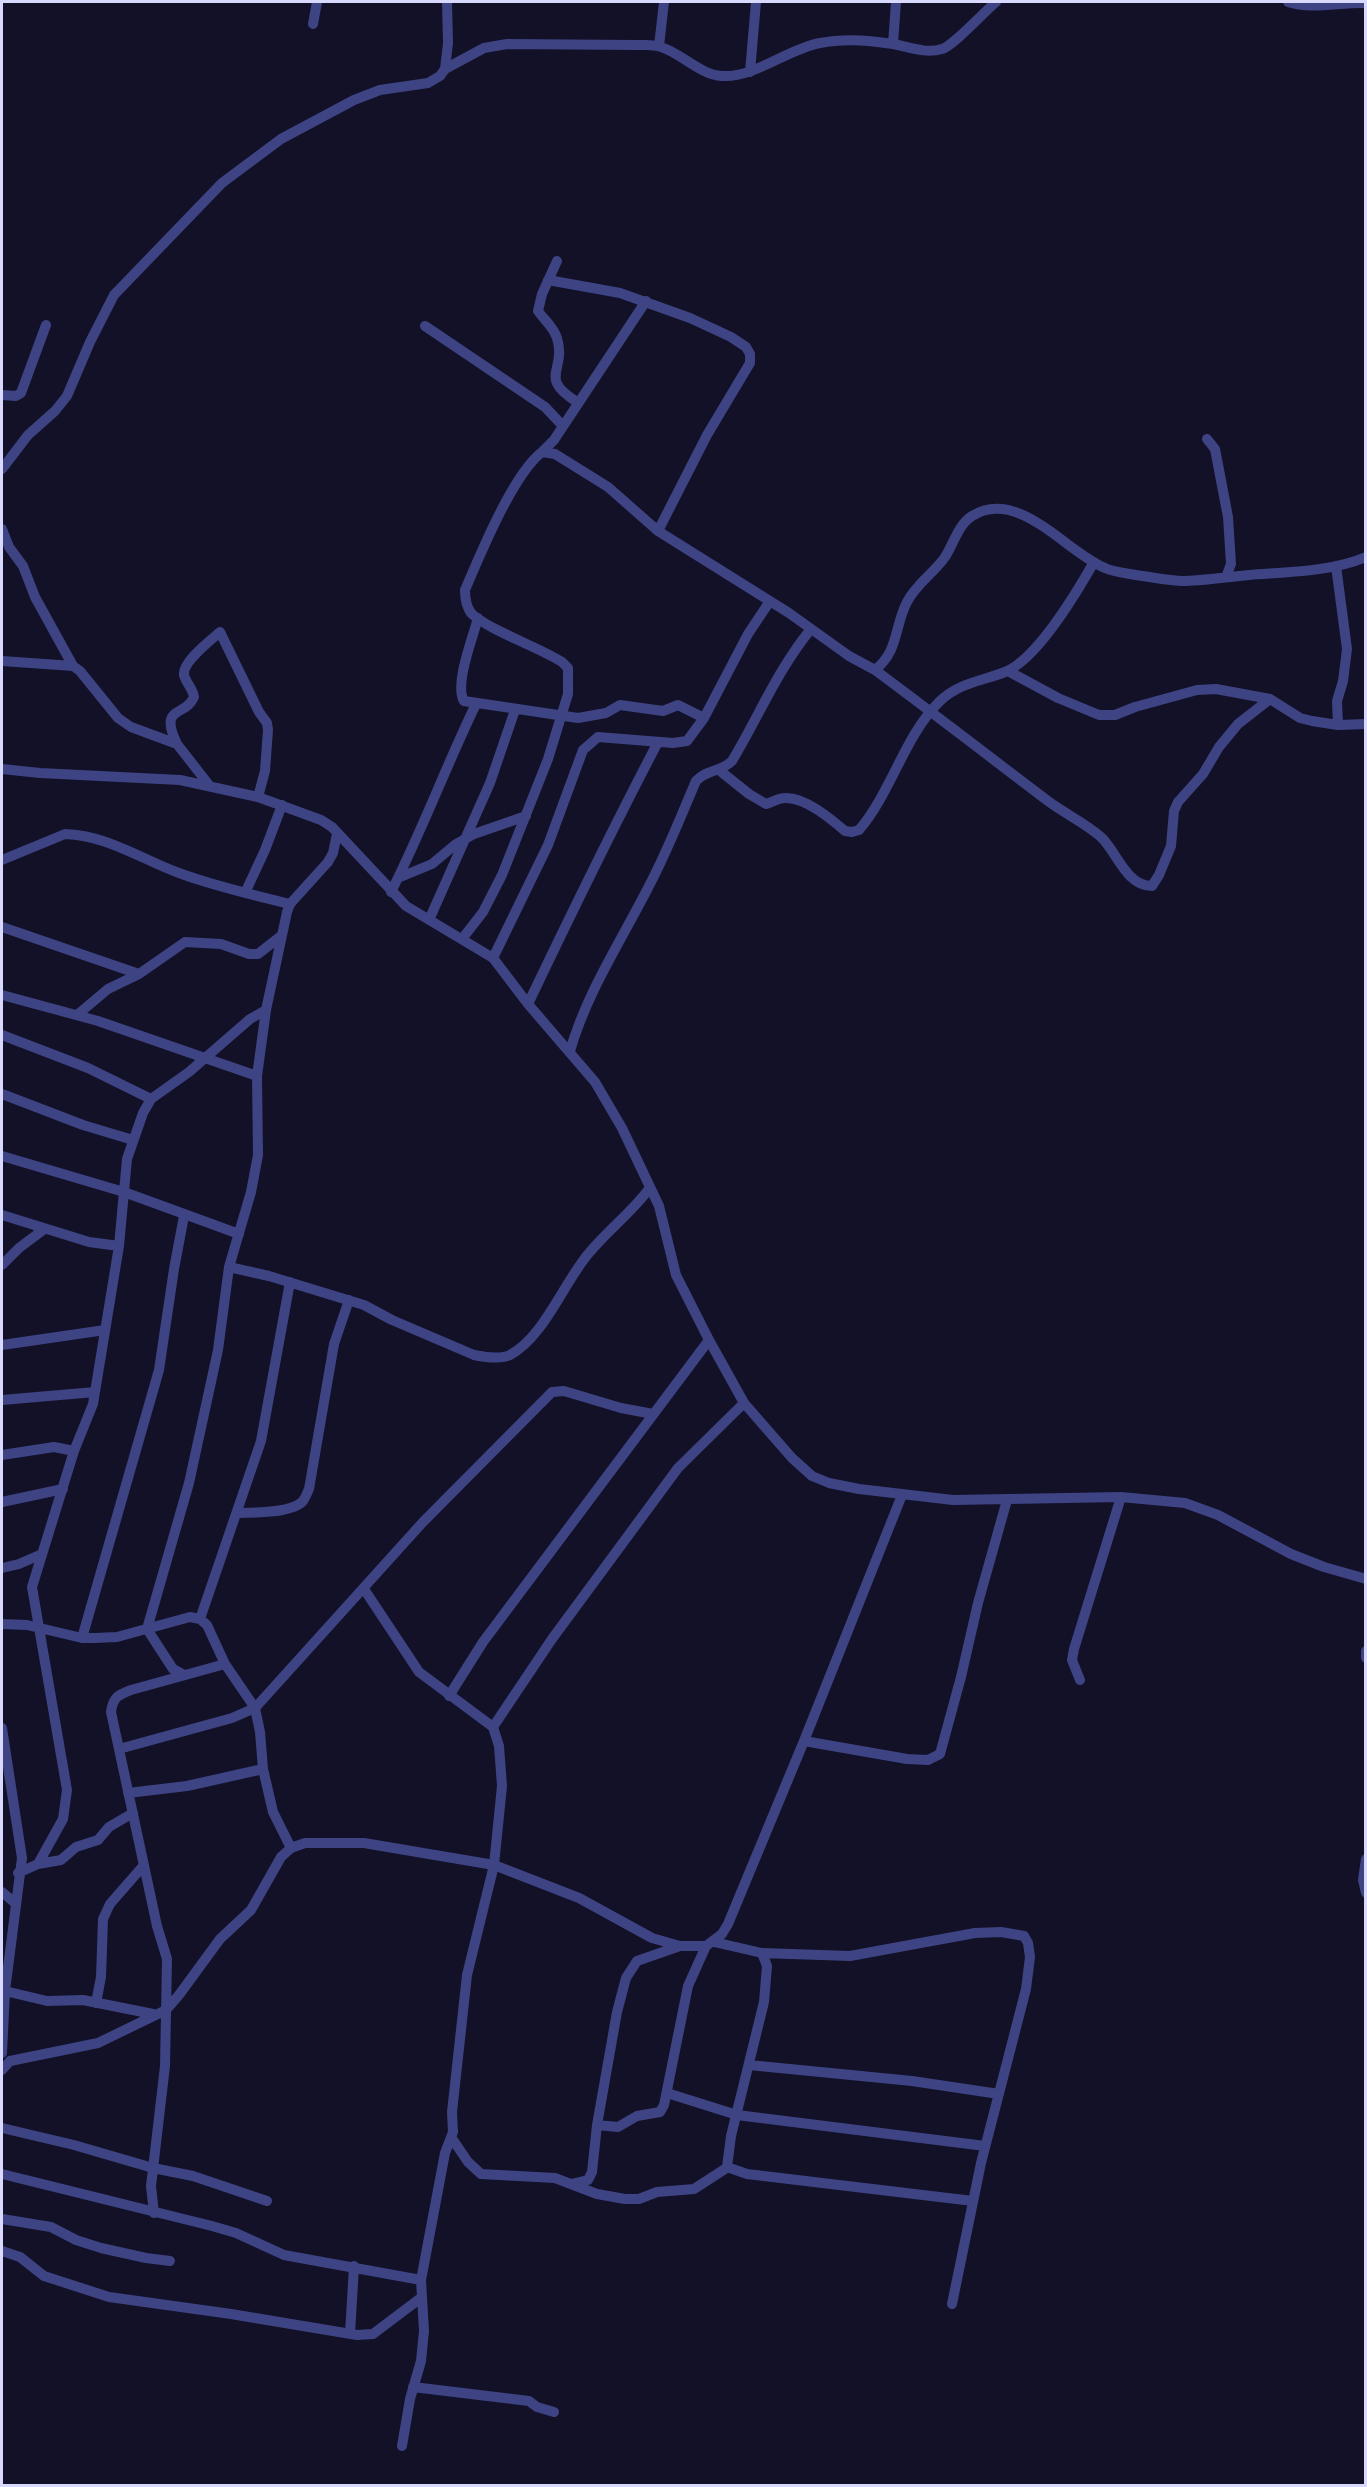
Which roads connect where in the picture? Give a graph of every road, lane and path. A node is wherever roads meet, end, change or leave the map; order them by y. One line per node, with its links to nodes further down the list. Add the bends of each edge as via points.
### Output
1 (317, 2): 10 (street)
2 (447, 2): 13 (street)
3 (664, 2): 12 (street)
4 (756, 2): 14 (street)
5 (896, 2): 11 (street)
6 (996, 2): 11 (street, via 951,46 918,50)
7 (1288, 2): 8 (street, via 1314,6)
8 (1339, 2): 9 (street)
9 (1365, 3)
10 (313, 24)
11 (893, 44): 14 (street, via 847,40 819,43 794,50)
12 (659, 46): 13 (street, via 507,44 484,48); 14 (street, via 718,76)
13 (445, 69): 25 (street, via 428,83 380,90 354,100 281,139 222,183 114,295 67,396 28,435)
14 (750, 72)
15 (557, 261): 16 (street)
16 (548, 280): 17 (street); 21 (street, via 538,311 552,327 559,346 554,380 564,394)
17 (646, 301): 21 (street); 27 (street, via 731,337 746,346 750,354 750,363 707,435)
18 (46, 325): 20 (street, via 21,393)
19 (425, 326): 22 (street, via 545,407)
20 (2, 395)
21 (577, 402): 22 (street)
22 (562, 425): 24 (street)
23 (1207, 439): 31 (street, via 1215,449 1228,518 1231,564)
24 (542, 452): 27 (street, via 555,454 608,487); 33 (street, via 511,495 465,590 467,607)
25 (2, 469)
26 (2, 529): 36 (street)
27 (658, 531): 32 (street)
28 (1365, 557): 30 (street)
29 (1094, 562): 31 (street, via 1118,572 1163,579); 37 (street, via 1018,513 996,508 978,512 962,525 944,558 907,602 890,655); 38 (street, via 1051,628)
30 (1336, 566): 31 (street); 46 (street, via 1347,649 1337,701)
31 (1226, 577)
32 (771, 601): 34 (street); 44 (street, via 748,634)
33 (478, 618): 40 (street, via 460,683 464,701); 43 (street, via 568,668)
34 (811, 628): 37 (street); 50 (street, via 786,661 732,760)
35 (2, 661): 36 (street)
36 (74, 666): 48 (street, via 118,718)
37 (875, 670): 42 (street)
38 (1008, 671): 39 (street, via 1058,698 1108,716 1197,690 1216,689); 42 (street, via 970,682 941,700)
39 (1270, 699): 42 (street, via 1238,724 1178,802 1171,846 1152,886 1133,878 1101,837); 46 (street, via 1300,718)
40 (476, 704): 41 (street); 58 (street)
41 (515, 710): 43 (street); 56 (street, via 490,783)
42 (931, 712): 50 (street, via 860,830 845,831 791,798 766,804)
43 (562, 715): 44 (street, via 592,717 620,705 663,711 678,705); 54 (street)
44 (704, 718): 47 (street, via 687,741)
45 (1365, 724): 46 (street)
46 (1338, 725)
47 (658, 742): 66 (street, via 598,737 583,750 548,845); 69 (street)
48 (177, 744): 51 (street); 52 (street, via 171,732 171,719 194,697 184,676 185,668 220,632 267,723 265,771)
49 (2, 769): 51 (street)
50 (719, 770): 73 (street, via 709,771 696,781 651,883 592,990)
51 (209, 785): 52 (street)
52 (258, 797): 53 (street)
53 (282, 805): 55 (street, via 321,820); 60 (street)
54 (526, 816): 56 (street); 65 (street, via 494,893)
55 (337, 834): 59 (street); 61 (street, via 328,862)
56 (465, 839): 58 (street, via 432,864); 62 (street)
57 (2, 860): 60 (street, via 65,834 75,834 127,849 178,873)
58 (398, 878): 59 (street)
59 (391, 892): 62 (street)
60 (245, 893): 61 (street)
61 (290, 904): 64 (street)
62 (429, 920): 65 (street)
63 (2, 927): 67 (street)
64 (281, 936): 67 (street, via 258,954 211,942 185,942); 70 (street)
65 (462, 939): 66 (street)
66 (493, 958): 69 (street)
67 (139, 974): 71 (street, via 108,989)
68 (2, 995): 71 (street)
69 (528, 1004): 73 (street)
70 (266, 1010): 74 (street); 75 (street)
71 (77, 1015): 74 (street)
72 (2, 1035): 77 (street, via 88,1068)
73 (570, 1051): 80 (street, via 609,1103)
74 (206, 1058): 75 (street); 77 (street)
75 (257, 1076): 85 (street, via 258,1155)
76 (2, 1094): 78 (street)
77 (151, 1099): 78 (street)
78 (133, 1140): 81 (street)
79 (2, 1156): 81 (street)
80 (649, 1189): 90 (street, via 589,1252 540,1326 522,1347 508,1356 474,1355); 92 (street, via 663,1219 676,1275)
81 (124, 1192): 83 (street); 86 (street)
82 (2, 1215): 84 (street)
83 (184, 1216): 85 (street); 114 (street, via 159,1370)
84 (43, 1230): 86 (street); 87 (street)
85 (238, 1234): 88 (street)
86 (119, 1246): 91 (street)
87 (2, 1265)
88 (229, 1267): 89 (street); 113 (street, via 218,1350 189,1483)
89 (290, 1282): 90 (street); 105 (street, via 261,1441)
90 (349, 1300): 105 (street, via 334,1344 306,1497 298,1505 271,1512)
91 (105, 1330): 93 (street); 94 (street)
92 (709, 1340): 96 (street); 97 (street)
93 (2, 1345)
94 (95, 1392): 95 (street); 98 (street)
95 (2, 1400)
96 (744, 1403): 101 (street, via 792,1458 820,1480); 122 (street, via 678,1468 552,1639)
97 (653, 1414): 109 (street, via 564,1391 552,1392 423,1522); 120 (street, via 483,1642)
98 (74, 1451): 99 (street, via 54,1447); 100 (street)
99 (2, 1455)
100 (63, 1489): 104 (street); 106 (street)
101 (902, 1494): 103 (street, via 953,1500); 124 (street)
102 (1121, 1497): 103 (street); 108 (street, via 1185,1503 1218,1515 1291,1554); 119 (street, via 1074,1649 1072,1660)
103 (1007, 1500): 124 (street, via 940,1754 928,1760 907,1759)
104 (2, 1502)
105 (238, 1513): 110 (street)
106 (42, 1554): 107 (street); 112 (street, via 32,1587)
107 (2, 1568)
108 (1365, 1579)
109 (364, 1589): 120 (street, via 419,1672); 121 (street)
110 (201, 1619): 113 (street, via 190,1617); 117 (street)
111 (2, 1624): 112 (street)
112 (39, 1628): 114 (street); 131 (street, via 68,1790 63,1819)
113 (147, 1629): 114 (street, via 117,1637); 118 (street, via 173,1670)
114 (82, 1638)
115 (1365, 1651): 116 (street)
116 (1365, 1658)
117 (225, 1664): 118 (street); 121 (street)
118 (184, 1675): 125 (street, via 118,1695 111,1712)
119 (1080, 1680)
120 (449, 1696): 122 (street)
121 (255, 1708): 125 (street); 126 (street)
122 (494, 1727): 133 (street, via 502,1786)
123 (2, 1728): 134 (street, via 21,1845)
124 (804, 1741): 138 (street, via 728,1924)
125 (119, 1749): 127 (street)
126 (263, 1769): 127 (street, via 187,1786); 129 (street, via 273,1812)
127 (128, 1793): 128 (street)
128 (133, 1813): 131 (street, via 61,1860); 132 (street)
129 (291, 1848): 133 (street, via 305,1843 364,1843); 143 (street, via 281,1857 251,1910 220,1939)
130 (1365, 1859): 136 (street)
131 (38, 1864): 134 (street)
132 (144, 1865): 142 (street, via 110,1904 103,1919); 143 (street, via 167,1959)
133 (494, 1865): 139 (street, via 579,1898 651,1938); 153 (street, via 467,1975)
134 (18, 1874): 137 (street)
135 (2, 1892): 137 (street)
136 (1365, 1893)
137 (15, 1903): 141 (street)
138 (710, 1944): 139 (street); 140 (street); 148 (street, via 688,1986)
139 (680, 1946): 151 (street, via 638,1961 626,1978)
140 (762, 1953): 146 (street, via 767,1976); 149 (street, via 850,1956 975,1933 1024,1936 1030,1957 1026,1989)
141 (5, 1991): 142 (street, via 47,2001); 145 (street)
142 (96, 2003): 144 (street)
143 (166, 2010): 144 (street); 156 (street, via 165,2066)
144 (153, 2014): 145 (street, via 98,2043)
145 (4, 2058): 147 (street)
146 (749, 2065): 149 (street); 150 (street)
147 (2, 2070)
148 (667, 2094): 150 (street); 151 (street, via 660,2112 637,2116 618,2127)
149 (999, 2094): 154 (street)
150 (737, 2115): 154 (street); 155 (street)
151 (597, 2125): 158 (street, via 591,2177)
152 (2, 2127): 156 (street)
153 (451, 2137): 158 (street, via 481,2174 548,2177); 166 (street)
154 (985, 2146): 160 (street)
155 (728, 2167): 158 (street, via 694,2188 657,2192 636,2200); 160 (street, via 747,2174)
156 (153, 2168): 159 (street, via 193,2176); 161 (street)
157 (2, 2174): 161 (street)
158 (571, 2184)
159 (267, 2201)
160 (973, 2201): 168 (street)
161 (154, 2213): 165 (street, via 236,2233 284,2255)
162 (2, 2219): 164 (street, via 51,2227 101,2248)
163 (2, 2251): 169 (street, via 20,2257 44,2276 109,2297)
164 (170, 2261)
165 (354, 2266): 166 (street); 169 (street)
166 (421, 2280): 167 (street)
167 (422, 2297): 169 (street, via 374,2334); 170 (street, via 424,2331)
168 (952, 2304)
169 (350, 2334)
170 (413, 2387): 171 (street, via 529,2401); 172 (street)
171 (554, 2412)
172 (402, 2446)

